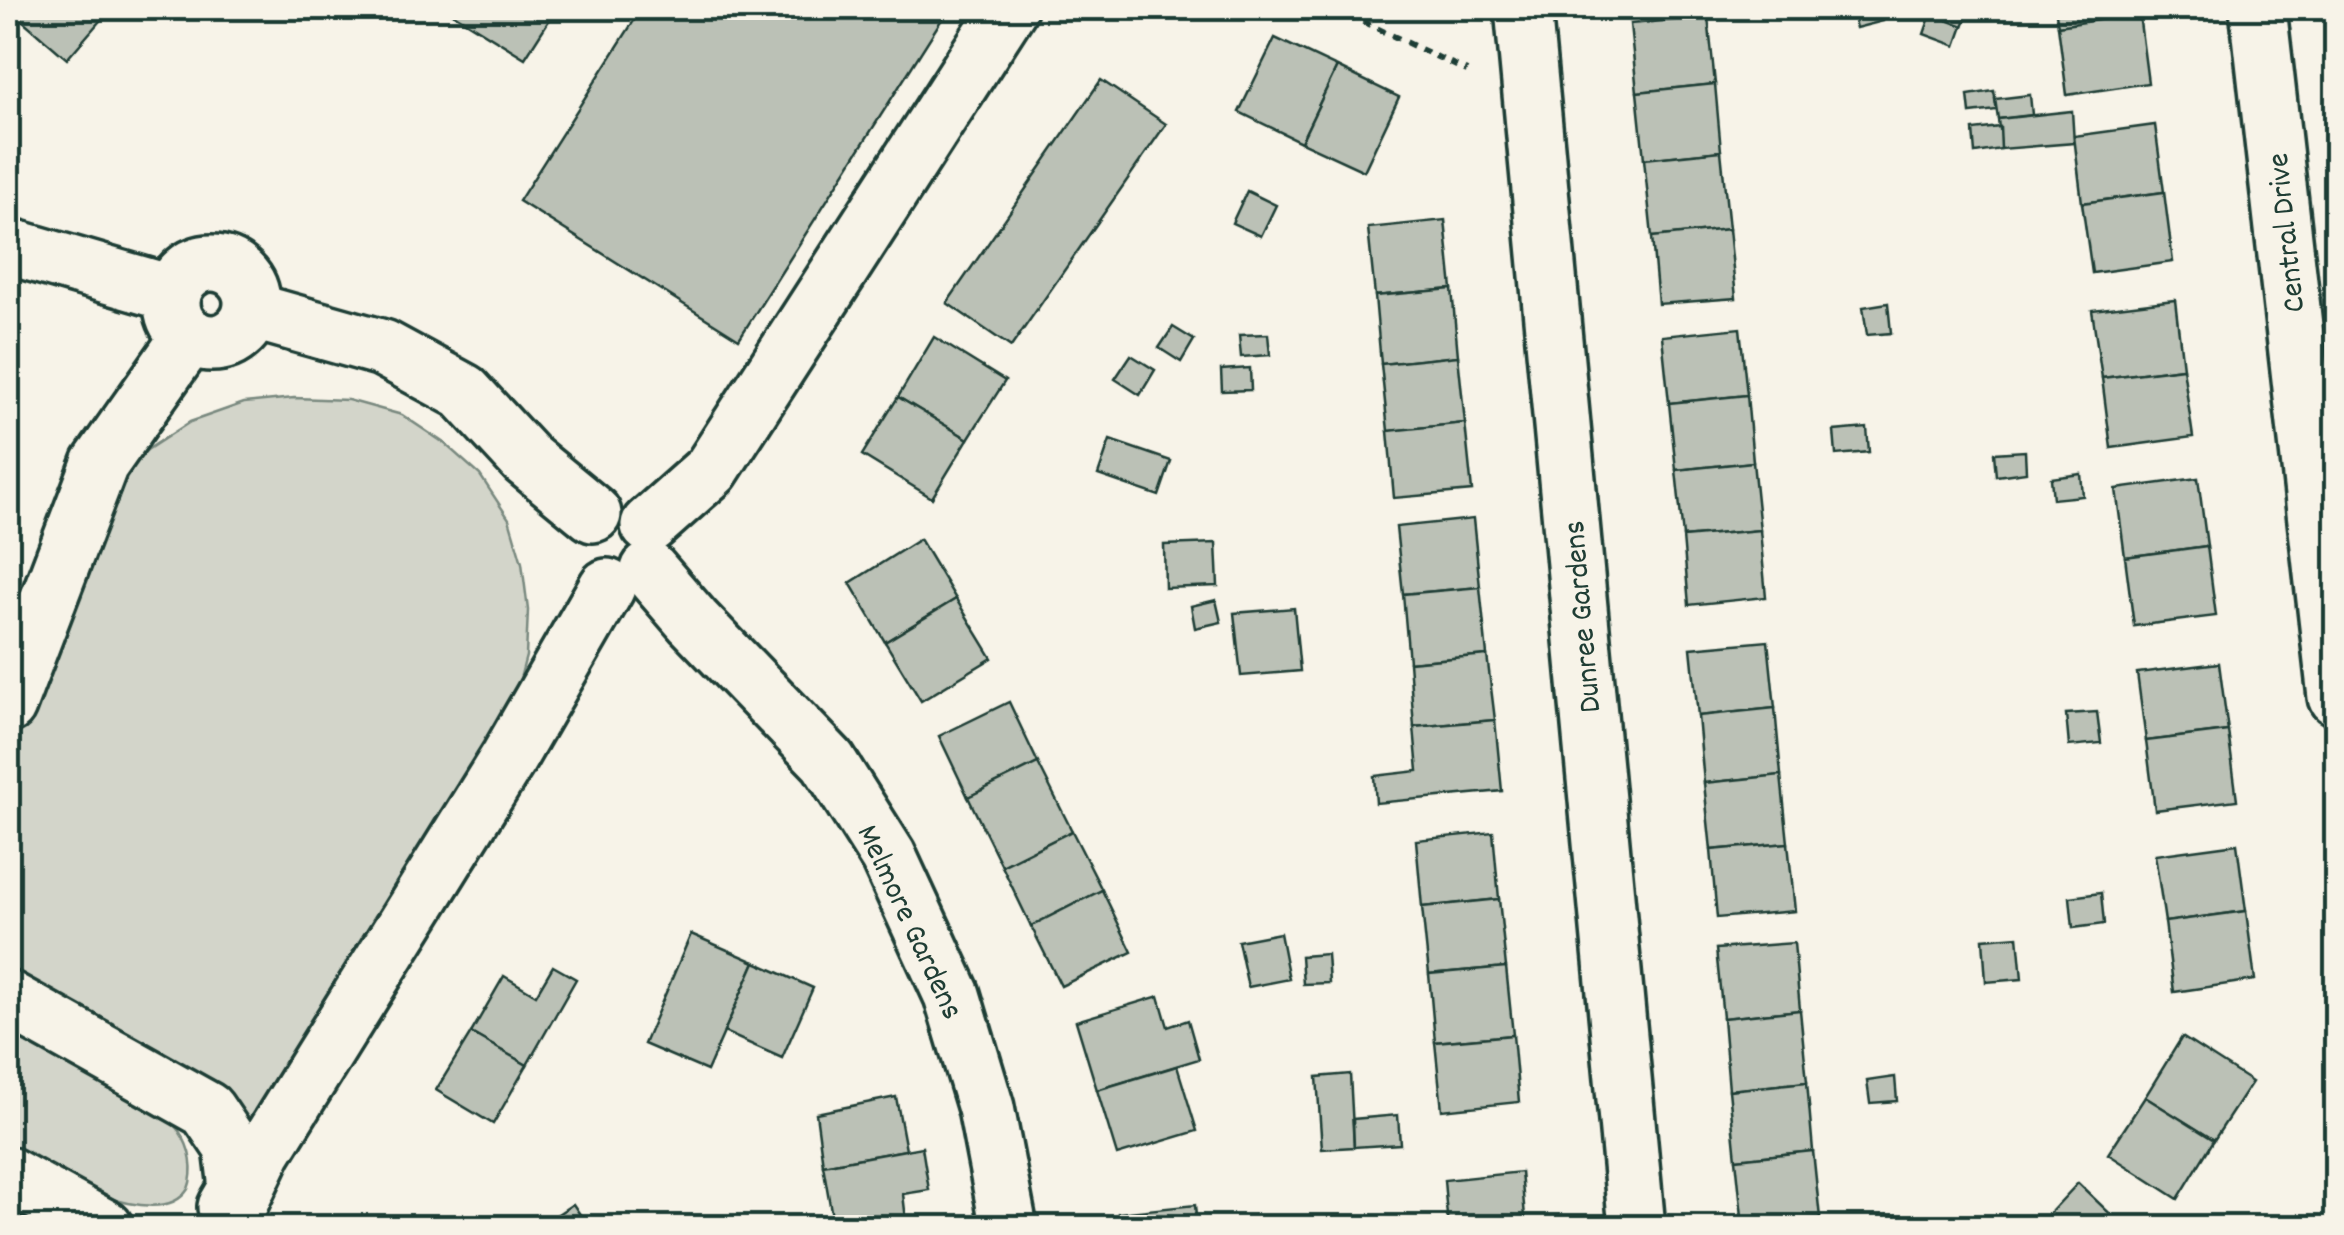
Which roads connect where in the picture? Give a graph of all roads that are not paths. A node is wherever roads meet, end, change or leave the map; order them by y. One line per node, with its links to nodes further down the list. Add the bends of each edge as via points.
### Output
1 (1008, 8): 7 (street, via 711,470)
2 (1523, 8): 16 (street, Dunree Gardens)
3 (2258, 8): 8 (street, Central Drive)
4 (8, 246): 5 (street)
5 (181, 315): 6 (street, via 179,280 190,269 221,263 246,281 252,311 383,348 464,392 526,459); 9 (street, via 100,464)
6 (593, 514): 7 (street, Melmore Gardens, via 624,508); 7 (street, Melmore Gardens, via 576,539 581,569 592,580)
7 (635, 560): 14 (street, via 264,1151); 15 (street, Melmore Gardens, via 828,761 888,856 952,995 986,1108)
8 (2336, 696)
9 (8, 705)
10 (8, 998): 13 (street, via 207,1110 232,1147 237,1188)
11 (8, 1175): 12 (street)
12 (105, 1228)
13 (214, 1228)
14 (228, 1228)
15 (1009, 1228)
16 (1636, 1228)

